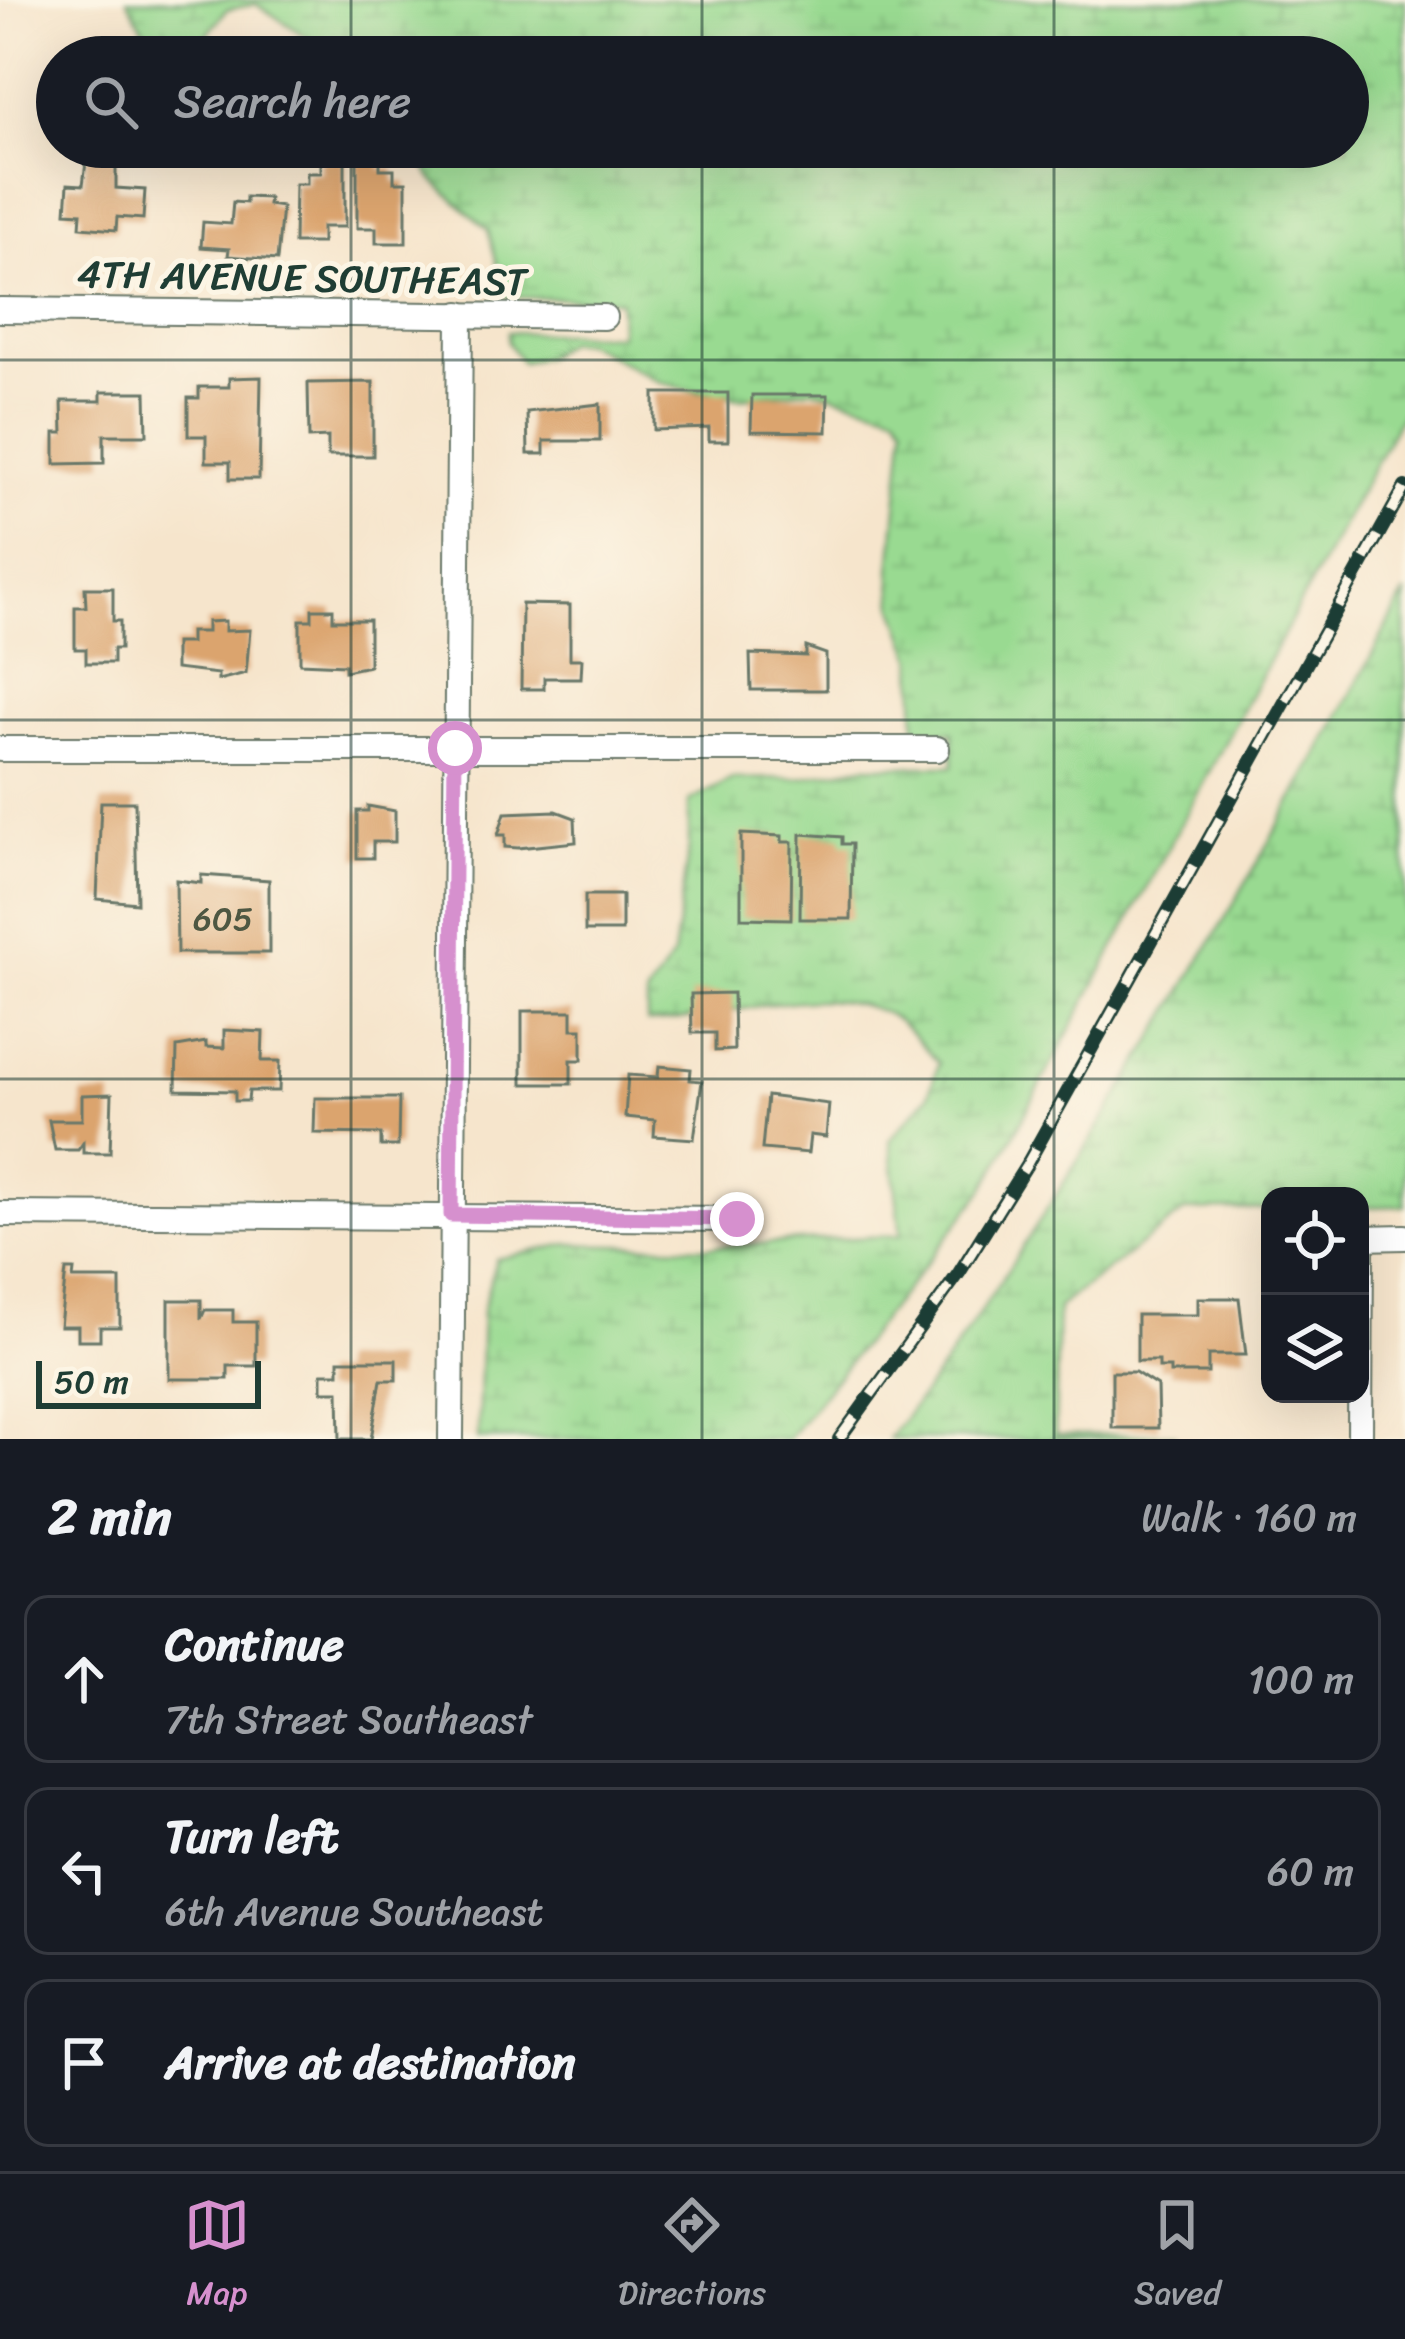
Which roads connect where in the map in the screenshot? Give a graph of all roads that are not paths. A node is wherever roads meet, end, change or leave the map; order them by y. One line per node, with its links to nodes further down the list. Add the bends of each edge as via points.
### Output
1 (0, 310): 2 (street, 4TH AVENUE SOUTHEAST)
2 (460, 314): 3 (street, 4TH AVENUE SOUTHEAST); 4 (street)
3 (604, 317)
4 (455, 748): 5 (street); 6 (street); 8 (street)
5 (0, 749)
6 (938, 749)
7 (0, 1214): 8 (street); 10 (street)
8 (451, 1215): 9 (street); 14 (street)
9 (737, 1219)
10 (0, 1231)
11 (1405, 1237): 12 (street)
12 (1369, 1238)
13 (1361, 1295): 15 (street)
14 (451, 1439)
15 (1360, 1439)

